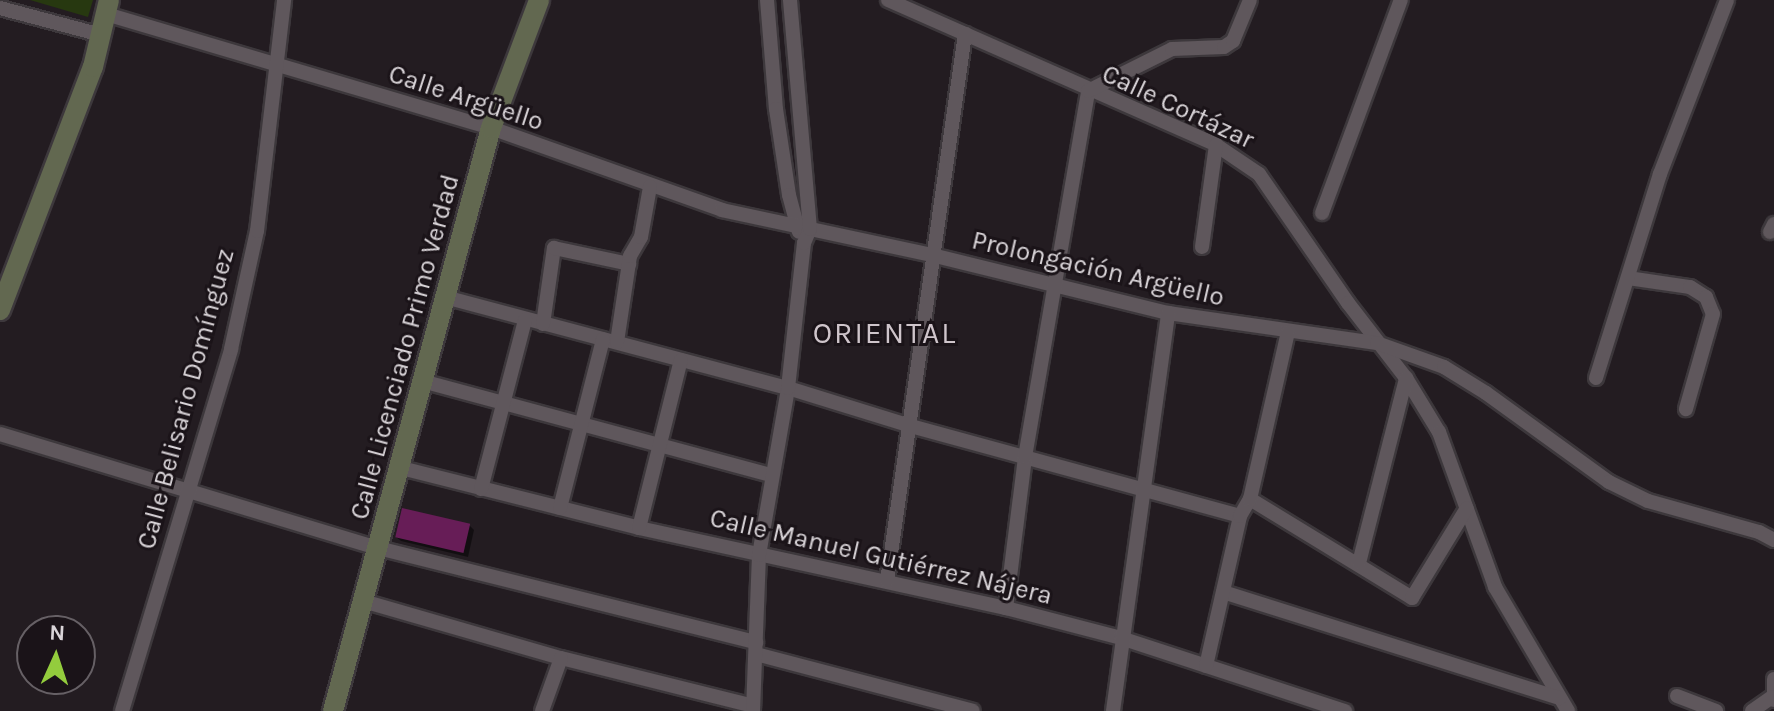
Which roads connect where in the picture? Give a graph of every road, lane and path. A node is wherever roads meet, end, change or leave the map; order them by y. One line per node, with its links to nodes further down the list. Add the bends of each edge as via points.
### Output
1 (284, 0): 13 (street, Calle Belisario Domínguez)
2 (539, 0): 15 (street, Calle Licenciado Primo Verdad)
3 (767, 0): 19 (street, via 776,109)
4 (790, 0): 19 (street)
5 (888, 0): 12 (street, Calle Cortázar)
6 (1250, 0): 14 (street, via 1233,41 1213,50 1172,49)
7 (1401, 0): 18 (street)
8 (1727, 0): 23 (street, via 1660,174)
9 (107, 7): 11 (street); 13 (street, Calle Argüello)
10 (0, 8): 11 (street)
11 (98, 34): 26 (street, via 93,67)
12 (965, 34): 14 (street, Calle Cortázar); 21 (street)
13 (278, 66): 15 (street, Calle Argüello); 49 (street, Calle Belisario Domínguez, via 257,231 231,349)
14 (1088, 91): 16 (street, Calle Cortázar); 24 (street)
15 (491, 128): 17 (street, Calle Argüello); 25 (street, Calle Licenciado Primo Verdad)
16 (1216, 145): 20 (street); 32 (street, Calle Cortázar, via 1259,174)
17 (650, 187): 19 (street, Calle Argüello); 22 (street, via 641,237)
18 (1322, 213)
19 (803, 228): 21 (street, Prolongación Argüello); 37 (street)
20 (1202, 247)
21 (936, 256): 24 (street, Prolongación Argüello); 41 (street)
22 (629, 264): 29 (street, via 554,248); 31 (street)
23 (1628, 278): 35 (street); 39 (street, via 1690,287 1706,297 1713,314)
24 (1054, 286): 27 (street, Prolongación Argüello); 44 (street)
25 (445, 297): 28 (street); 36 (street, Calle Licenciado Primo Verdad)
26 (0, 310)
27 (1168, 313): 30 (street, Prolongación Argüello); 48 (street)
28 (525, 320): 29 (street); 38 (street)
29 (543, 324): 31 (street)
30 (1288, 332): 32 (street, Prolongación Argüello); 50 (street)
31 (610, 340): 33 (street); 40 (street)
32 (1377, 343): 34 (street, Calle Cortázar); 55 (street, Prolongación Argüello, via 1444,367 1609,482 1648,501)
33 (681, 360): 37 (street); 43 (street)
34 (1406, 378): 52 (street, Calle Cortázar, via 1439,432); 58 (street)
35 (1596, 378)
36 (422, 381): 38 (street); 45 (street, Calle Licenciado Primo Verdad)
37 (788, 388): 41 (street); 46 (street)
38 (503, 403): 40 (street); 47 (street)
39 (1686, 409)
40 (580, 423): 43 (street); 51 (street)
41 (911, 426): 44 (street); 59 (street)
42 (0, 434): 49 (street)
43 (658, 444): 46 (street); 54 (street)
44 (1025, 457): 48 (street); 62 (street)
45 (401, 468): 47 (street, Calle Manuel Gutiérrez Nájera); 56 (street, Calle Licenciado Primo Verdad)
46 (771, 475): 57 (street)
47 (481, 489): 51 (street, Calle Manuel Gutiérrez Nájera)
48 (1146, 489): 53 (street); 63 (street)
49 (187, 490): 56 (street); 72 (street, Calle Belisario Domínguez)
50 (1250, 499): 53 (street); 58 (street)
51 (560, 508): 54 (street, Calle Manuel Gutiérrez Nájera)
52 (1467, 508): 58 (street, via 1412,598); 70 (street, Calle Cortázar, via 1495,587)
53 (1240, 516): 60 (street)
54 (639, 528): 57 (street, Calle Manuel Gutiérrez Nájera)
55 (1774, 540)
56 (378, 548): 61 (street, Calle Licenciado Primo Verdad); 64 (street)
57 (759, 555): 59 (street, Calle Manuel Gutiérrez Nájera); 64 (street)
58 (1359, 563)
59 (887, 581): 62 (street, Calle Manuel Gutiérrez Nájera)
60 (1223, 592): 66 (street); 70 (street)
61 (363, 601): 65 (street); 73 (street, Calle Licenciado Primo Verdad)
62 (1006, 608): 63 (street, Calle Manuel Gutiérrez Nájera)
63 (1121, 638): 66 (street, Calle Manuel Gutiérrez Nájera); 76 (street)
64 (756, 648): 71 (street); 75 (street)
65 (561, 658): 71 (street); 74 (street)
66 (1206, 666): 77 (street, Calle Manuel Gutiérrez Nájera)
67 (1774, 679): 69 (street)
68 (1677, 696): 78 (street)
69 (1773, 698): 79 (street)
70 (1564, 705)
71 (753, 709)
72 (122, 711)
73 (333, 711)
74 (542, 711)
75 (973, 711)
76 (1113, 711)
77 (1345, 711)
78 (1716, 711)
79 (1752, 711)

